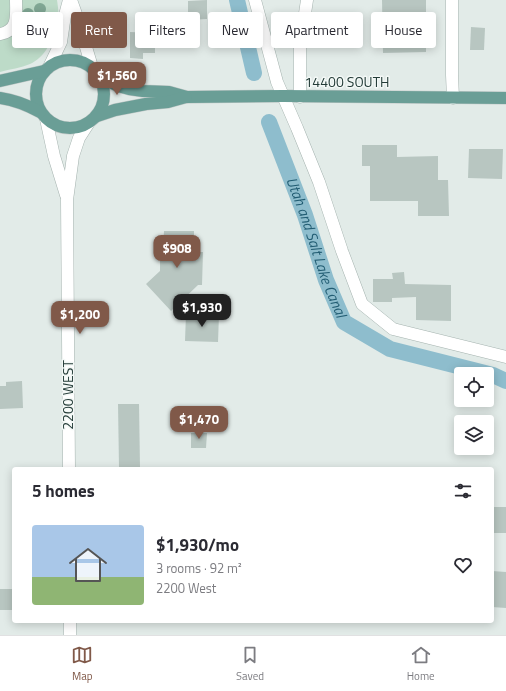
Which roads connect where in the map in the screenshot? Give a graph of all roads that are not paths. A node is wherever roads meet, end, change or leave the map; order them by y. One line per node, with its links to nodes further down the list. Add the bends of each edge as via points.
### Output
1 (16, 0): 6 (street, via 14,25 11,30)
2 (70, 0): 7 (street, via 61,42); 8 (street)
3 (255, 0): 10 (street)
4 (307, 0): 11 (street, via 300,47)
5 (452, 0): 14 (street)
6 (0, 34)
7 (47, 69): 8 (main road, via 58,62 69,60 80,61); 9 (main road); 16 (main road, via 37,83 35,93 36,103)
8 (95, 71): 12 (main road, 14400 SOUTH, via 118,86 143,91 169,92); 17 (main road, via 103,84 105,95 102,107)
9 (0, 81)
10 (283, 96): 11 (main road, 14400 SOUTH); 12 (main road, 14400 SOUTH); 19 (street, via 319,182 362,304 393,329)
11 (300, 96): 14 (main road, 14400 SOUTH)
12 (187, 97): 17 (main road, 14400 SOUTH, via 115,110)
13 (0, 98): 16 (main road, via 28,105)
14 (453, 98): 15 (main road, 14400 SOUTH)
15 (506, 98)
16 (43, 116): 17 (main road, via 57,126 67,129 78,128); 18 (street, 2200 WEST)
17 (92, 120): 18 (street, 2200 WEST, via 79,138 73,156)
18 (67, 200): 20 (street, 2200 WEST)
19 (506, 357)
20 (69, 467)
21 (70, 623): 22 (street)
22 (70, 635)

